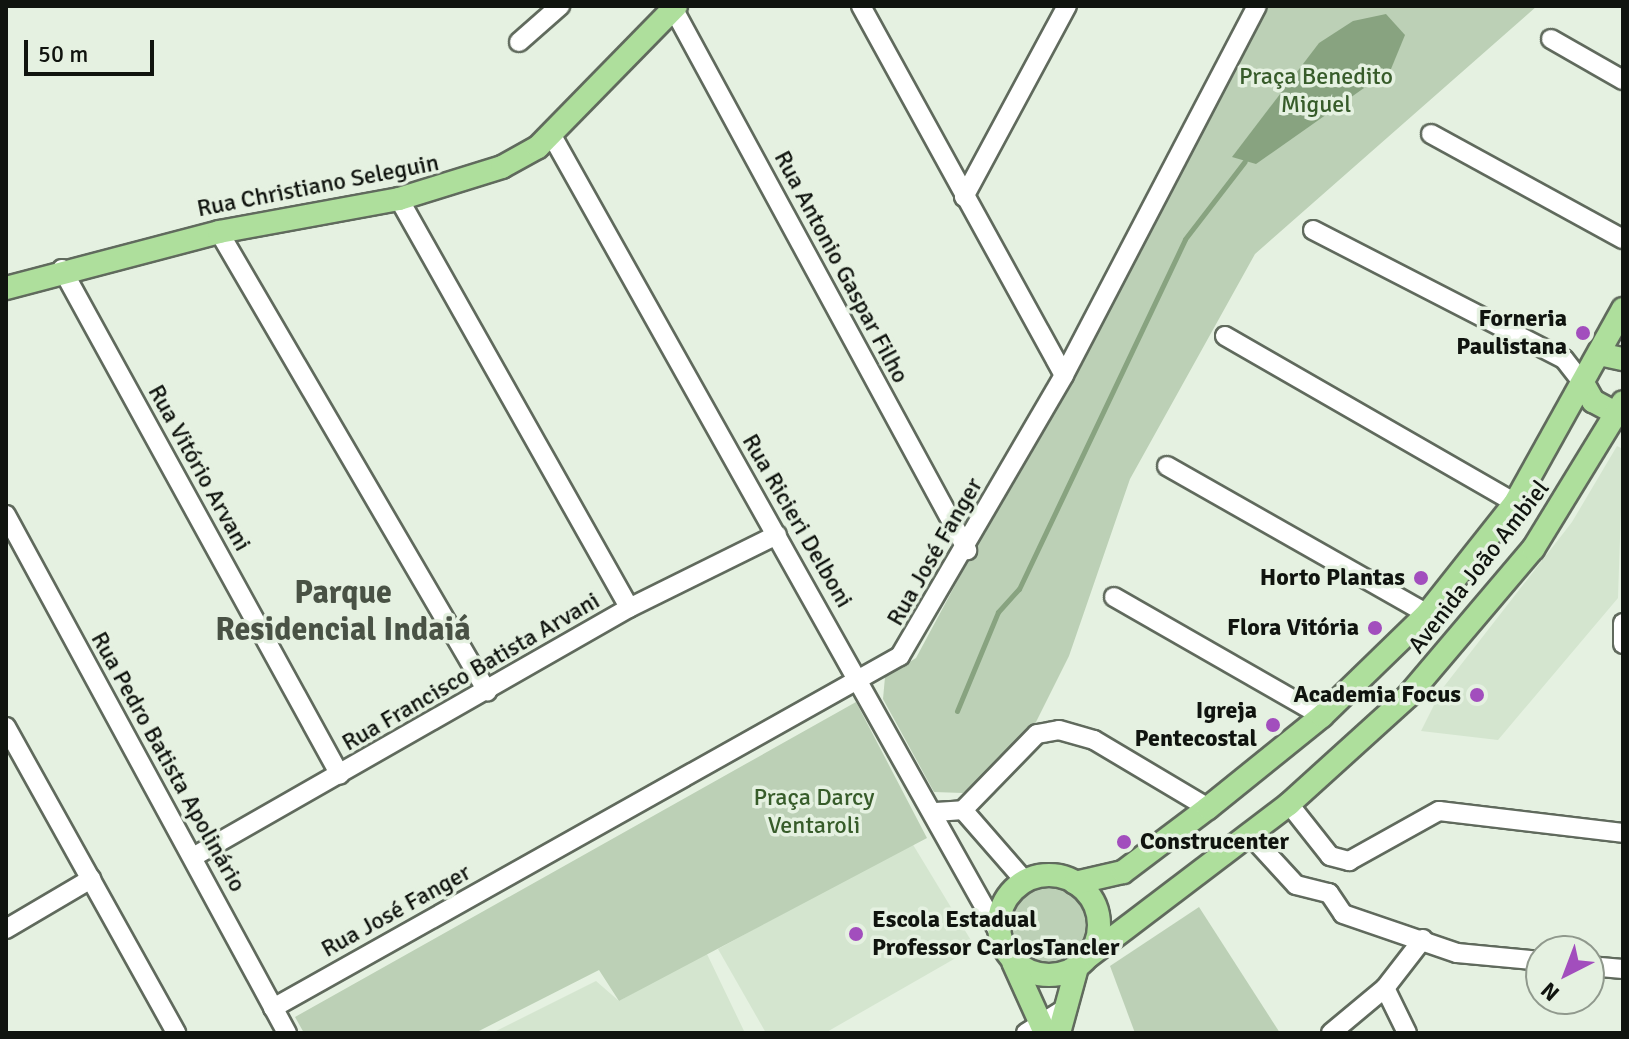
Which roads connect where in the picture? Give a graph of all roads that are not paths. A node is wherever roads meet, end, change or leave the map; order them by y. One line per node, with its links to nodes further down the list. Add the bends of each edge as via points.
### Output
1 (560, 6): 7 (street)
2 (861, 6): 11 (street)
3 (1067, 6): 11 (street)
4 (1257, 6): 23 (street, Rua José Fanger)
5 (675, 7): 9 (main road, Rua Christiano Seleguin); 30 (street, Rua Antonio Gaspar Filho)
6 (1551, 39): 8 (street)
7 (519, 42)
8 (1623, 80)
9 (551, 134): 12 (main road, Rua Christiano Seleguin, via 502,167); 29 (street, Rua Ricieri Delboni)
10 (1431, 134): 15 (street)
11 (964, 197): 23 (street)
12 (399, 199): 14 (main road, Rua Christiano Seleguin); 32 (street)
13 (1313, 230): 21 (street)
14 (219, 232): 16 (main road, Rua Christiano Seleguin); 37 (street)
15 (1623, 239)
16 (62, 269): 17 (main road, Rua Christiano Seleguin); 40 (street, Rua Vitório Arvani)
17 (6, 288)
18 (1623, 309): 20 (main road, Avenida João Ambiel)
19 (1225, 336): 27 (street)
20 (1599, 354): 21 (street); 22 (main road); 24 (main road, Avenida João Ambiel)
21 (1564, 359): 24 (street)
22 (1623, 359)
23 (1064, 375): 30 (street, Rua José Fanger)
24 (1583, 383): 25 (main road, via 1593,401); 27 (main road, Avenida João Ambiel)
25 (1621, 411): 41 (main road, Avenida João Ambiel, via 1541,538 1481,615 1409,695)
26 (1167, 466): 33 (street)
27 (1515, 503): 33 (main road, Avenida João Ambiel)
28 (6, 515): 47 (street, Rua Pedro Batista Apolinário)
29 (777, 535): 32 (street, Rua Francisco Batista Arvani); 36 (street, Rua Ricieri Delboni)
30 (967, 550): 36 (street, Rua José Fanger, via 900,656)
31 (1114, 597): 38 (street)
32 (629, 608): 37 (street, Rua Francisco Batista Arvani)
33 (1427, 614): 38 (main road, Avenida João Ambiel)
34 (1623, 623): 35 (street)
35 (1623, 644)
36 (860, 677): 44 (street, Rua Ricieri Delboni); 58 (street, Rua José Fanger)
37 (487, 691): 40 (street, Rua Francisco Batista Arvani)
38 (1322, 716): 42 (main road, Avenida João Ambiel)
39 (7, 731): 48 (street)
40 (340, 775): 47 (street, Rua Francisco Batista Arvani)
41 (1289, 804): 45 (street, via 1330,856 1349,861 1439,811); 46 (main road, Avenida João Ambiel)
42 (1208, 808): 43 (street, via 1094,740 1059,730 1037,734); 50 (main road, Avenida João Ambiel, via 1123,872)
43 (963, 810): 44 (street); 49 (street)
44 (936, 812): 52 (street, Rua Ricieri Delboni)
45 (1623, 833)
46 (1250, 835): 53 (street, via 1296,885 1329,893 1343,914); 56 (main road, Avenida João Ambiel)
47 (193, 857): 58 (street, Rua Pedro Batista Apolinário)
48 (91, 879): 51 (street); 61 (street)
49 (1025, 881): 50 (main road, Avenida João Ambiel, via 1044,875); 52 (main road, via 1004,901)
50 (1075, 883): 56 (main road, via 1096,908)
51 (6, 929)
52 (999, 933): 55 (main road)
53 (1423, 939): 54 (street, via 1457,953); 57 (street)
54 (1525, 959)
55 (1013, 962): 56 (main road, Avenida João Ambiel, via 1045,976); 60 (main road)
56 (1083, 962): 59 (main road)
57 (1385, 988): 64 (street); 65 (street)
58 (273, 1008): 62 (street, Rua Pedro Batista Apolinário)
59 (1066, 1008): 60 (street); 63 (main road)
60 (1037, 1029)
61 (170, 1031)
62 (287, 1033)
63 (1059, 1033)
64 (1331, 1033)
65 (1407, 1033)

